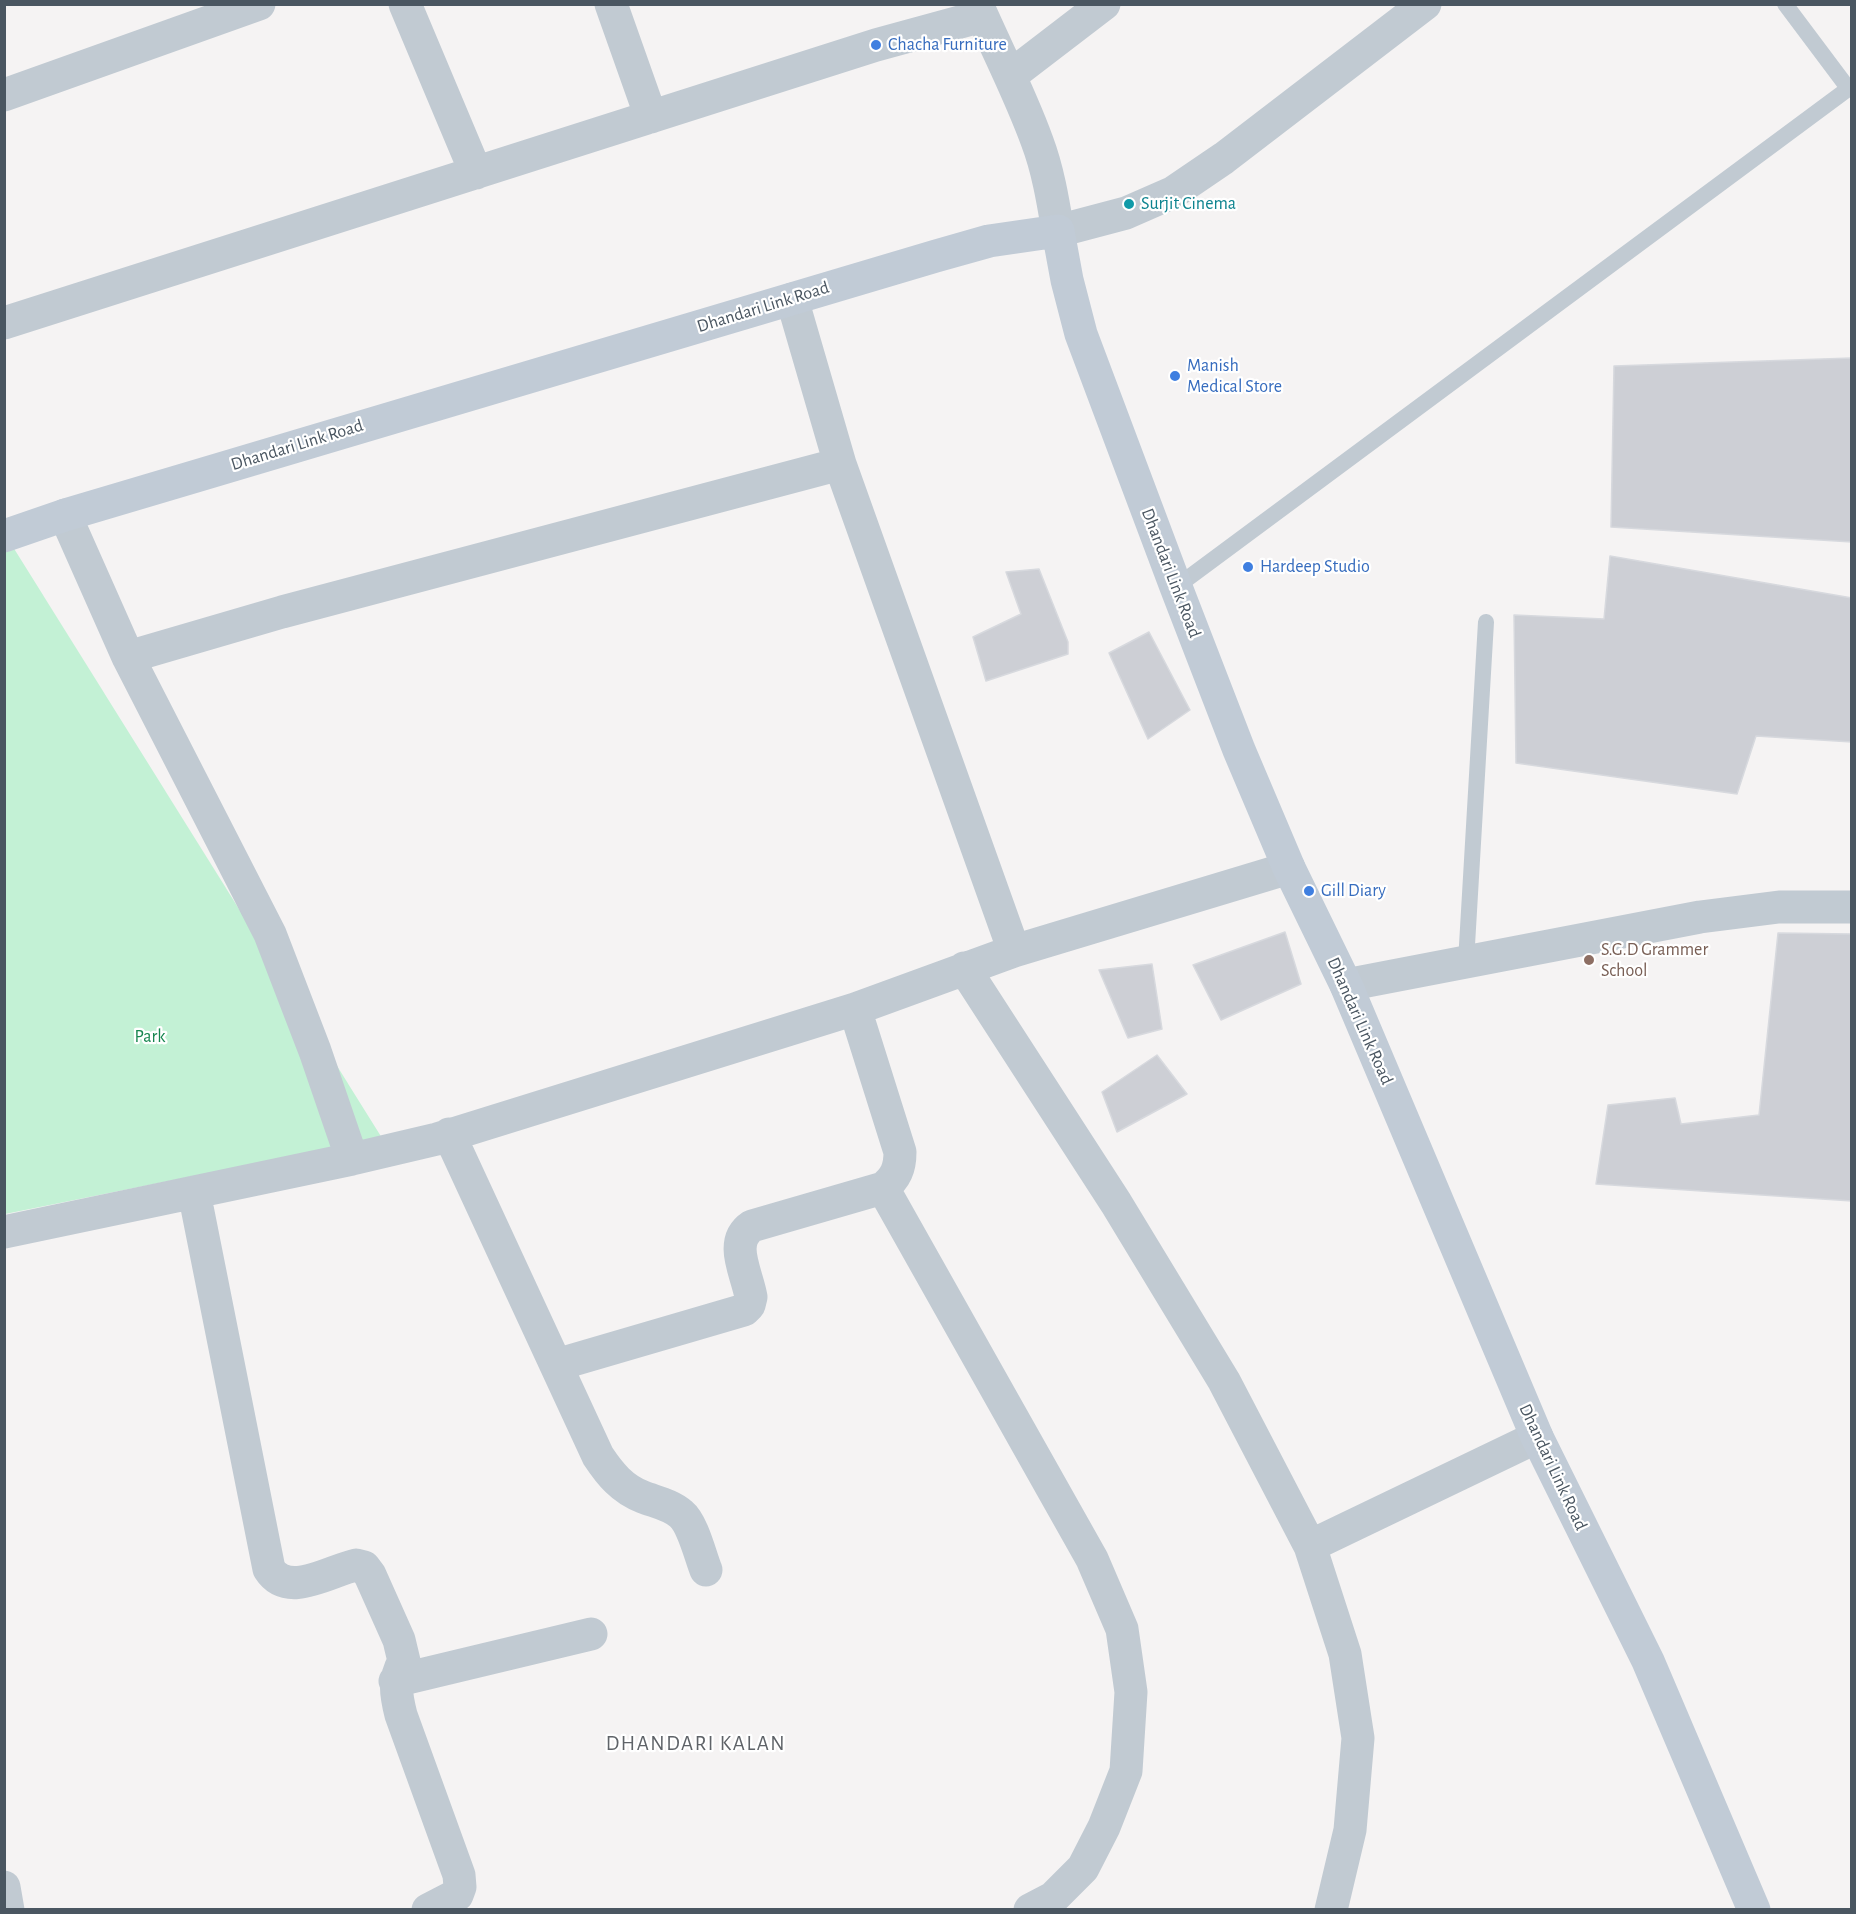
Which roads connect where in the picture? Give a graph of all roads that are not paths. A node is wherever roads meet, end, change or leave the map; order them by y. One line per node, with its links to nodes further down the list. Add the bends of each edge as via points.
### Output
1 (260, 4): 10 (street)
2 (405, 4): 12 (street)
3 (611, 4): 11 (street)
4 (1104, 4): 8 (street)
5 (1425, 4): 13 (street, via 1174,192 1126,213)
6 (1785, 4): 9 (lane)
7 (979, 10): 8 (street); 11 (street)
8 (1010, 76): 13 (street, via 1038,142)
9 (1850, 87): 19 (lane)
10 (4, 95)
11 (651, 117): 12 (street)
12 (476, 173): 15 (street)
13 (1058, 231): 14 (street, Dhandari Link Road, via 989,241); 19 (street, Dhandari Link Road, via 1081,334)
14 (792, 299): 16 (street); 17 (street, Dhandari Link Road)
15 (4, 323)
16 (840, 464): 21 (street, via 282,612); 24 (street)
17 (65, 515): 18 (street, Dhandari Link Road); 21 (street)
18 (4, 536)
19 (1176, 587): 22 (street, Dhandari Link Road)
20 (1486, 622): 25 (lane)
21 (128, 657): 30 (street, via 270,934)
22 (1289, 868): 24 (street); 27 (street, Dhandari Link Road)
23 (1851, 907): 25 (street, via 1779,907 1700,917)
24 (1014, 951): 26 (street)
25 (1466, 962): 27 (street)
26 (964, 968): 28 (street); 36 (street, via 1116,1203 1224,1381)
27 (1346, 985): 35 (street, Dhandari Link Road)
28 (855, 1009): 29 (street); 31 (street, via 900,1152 897,1173)
29 (448, 1134): 30 (street); 34 (street)
30 (352, 1159): 32 (street)
31 (883, 1188): 34 (street, via 745,1231 738,1246 751,1297 744,1310); 43 (street, via 1092,1559 1122,1629 1131,1692 1126,1772 1083,1868 1053,1898)
32 (194, 1192): 33 (street); 39 (street, via 269,1569 275,1578 288,1584 346,1567 364,1567 399,1640 404,1660)
33 (4, 1232)
34 (556, 1365): 37 (street, via 609,1472 639,1496 668,1505 683,1515)
35 (1537, 1437): 36 (street); 45 (street, Dhandari Link Road, via 1648,1661)
36 (1310, 1546): 44 (street, via 1345,1654 1358,1738 1350,1830)
37 (706, 1570)
38 (591, 1634): 39 (street)
39 (395, 1681): 42 (street, via 401,1715 459,1875 457,1895)
40 (4, 1887): 41 (street)
41 (8, 1910)
42 (428, 1910)
43 (1030, 1910)
44 (1331, 1910)
45 (1754, 1910)

